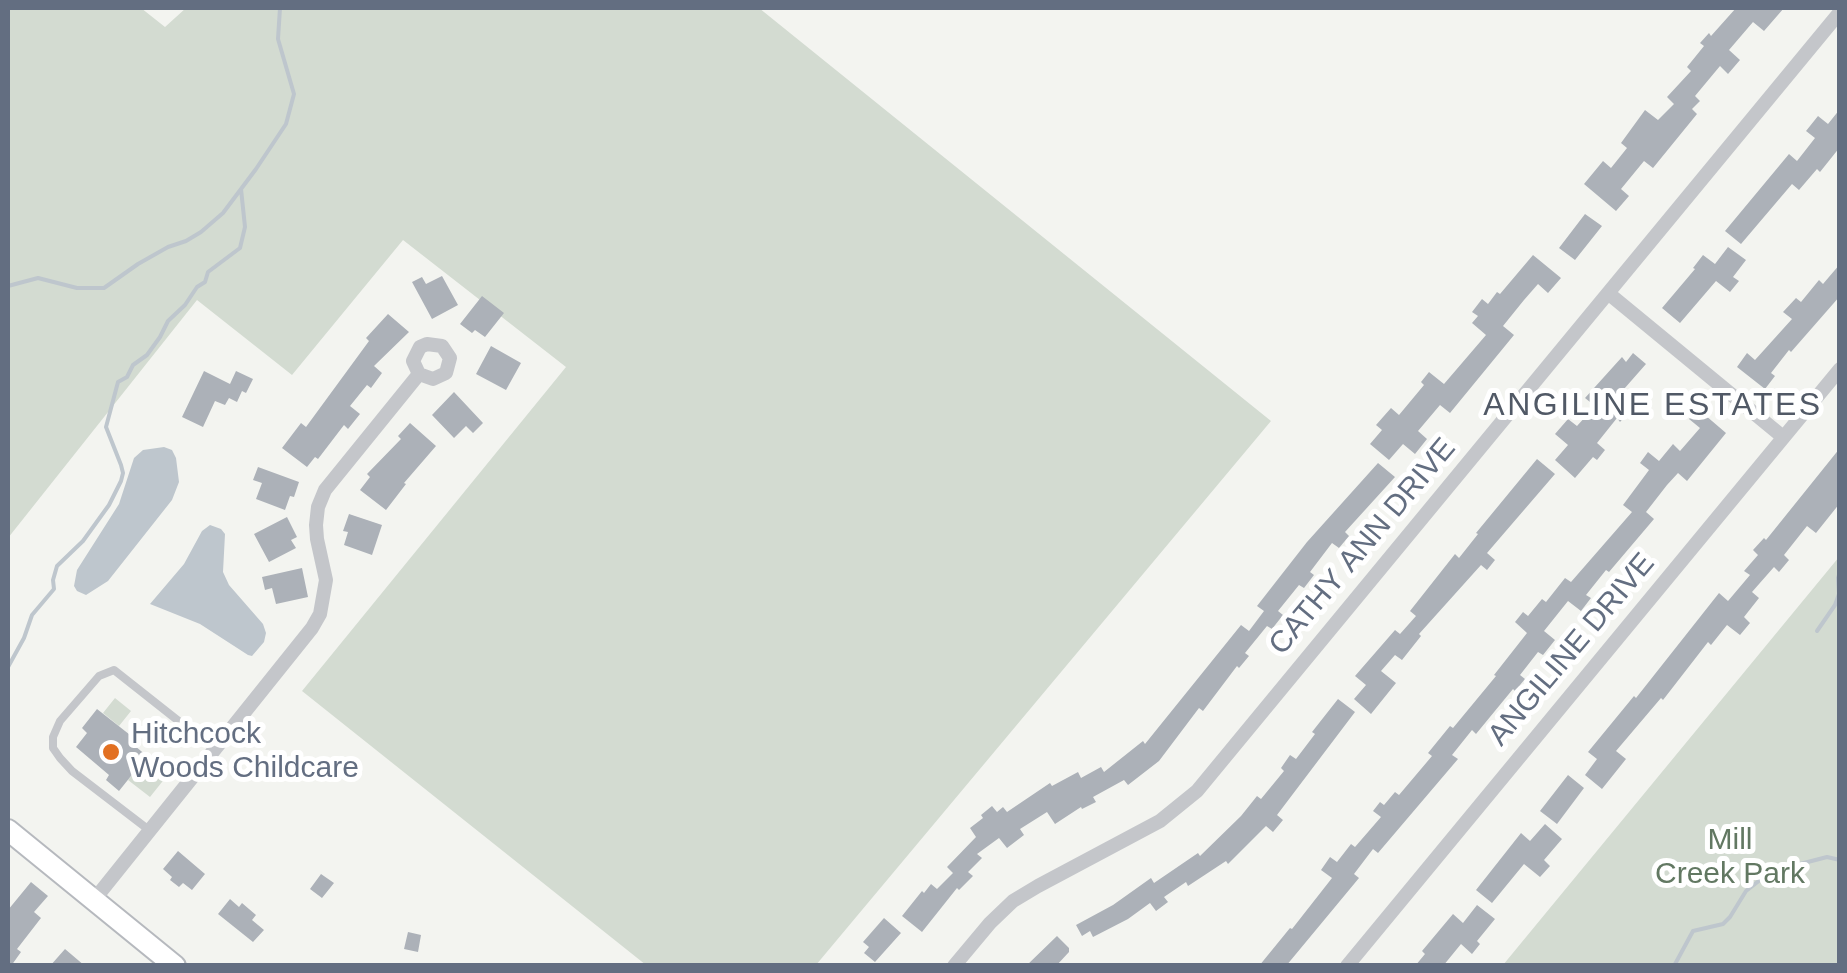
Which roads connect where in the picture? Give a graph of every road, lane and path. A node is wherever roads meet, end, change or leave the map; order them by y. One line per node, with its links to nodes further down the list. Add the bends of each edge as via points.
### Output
1 (1840, 12): 2 (street, CATHY ANN DRIVE)
2 (1608, 294): 5 (street); 11 (street, CATHY ANN DRIVE, via 1190,798 1014,901)
3 (1840, 369): 5 (street, ANGILINE DRIVE)
4 (419, 374): 6 (street, via 324,490 316,526 326,580 320,614)
5 (1783, 437): 12 (street, ANGILINE DRIVE)
6 (214, 750): 8 (street); 8 (lane, via 114,670 99,676 60,721 53,738 60,758)
7 (8, 830): 9 (street)
8 (149, 830): 9 (street)
9 (94, 900): 10 (street)
10 (175, 966)
11 (954, 966)
12 (1347, 966)

